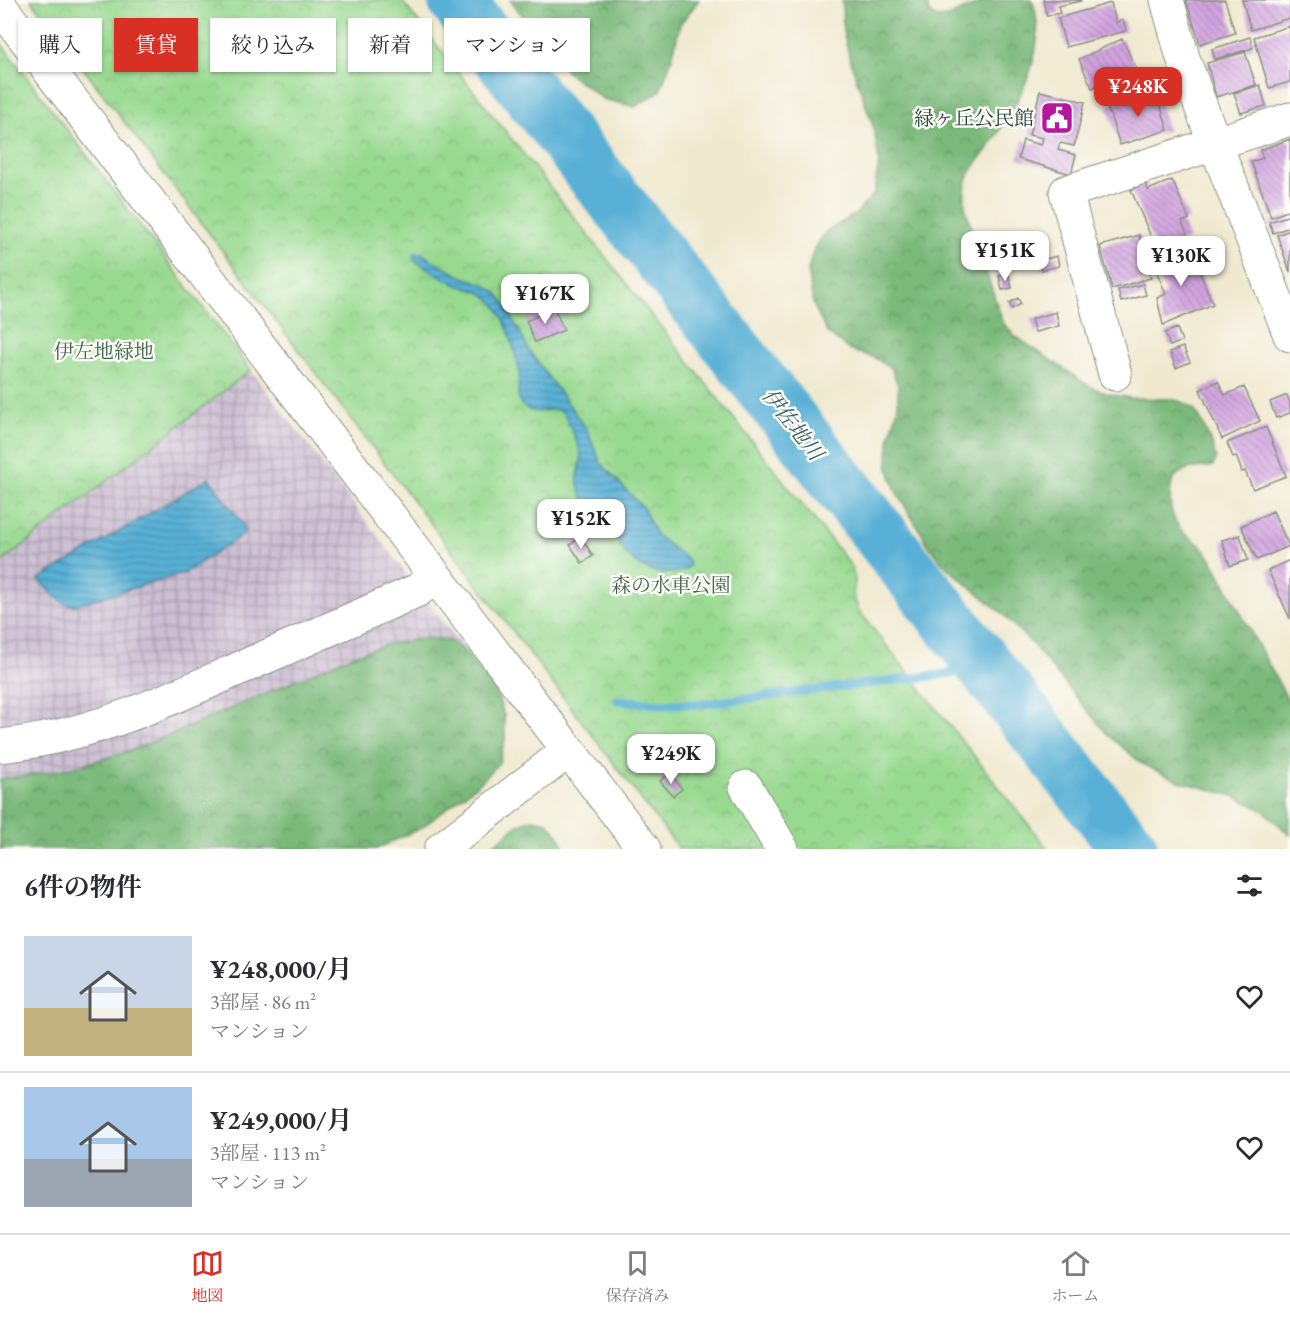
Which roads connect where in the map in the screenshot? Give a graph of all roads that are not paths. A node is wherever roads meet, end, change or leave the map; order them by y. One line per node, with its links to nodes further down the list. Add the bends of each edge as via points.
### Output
1 (1167, 0): 4 (street)
2 (0, 6): 7 (street)
3 (1290, 119): 4 (street)
4 (1214, 144): 5 (street); 6 (street, via 1066,192)
5 (1290, 335)
6 (1115, 374)
7 (436, 577): 8 (street, via 418,590 160,704 68,734); 9 (street)
8 (0, 746)
9 (568, 751): 11 (street); 12 (street)
10 (746, 787): 13 (street)
11 (441, 849)
12 (644, 849)
13 (782, 849)

